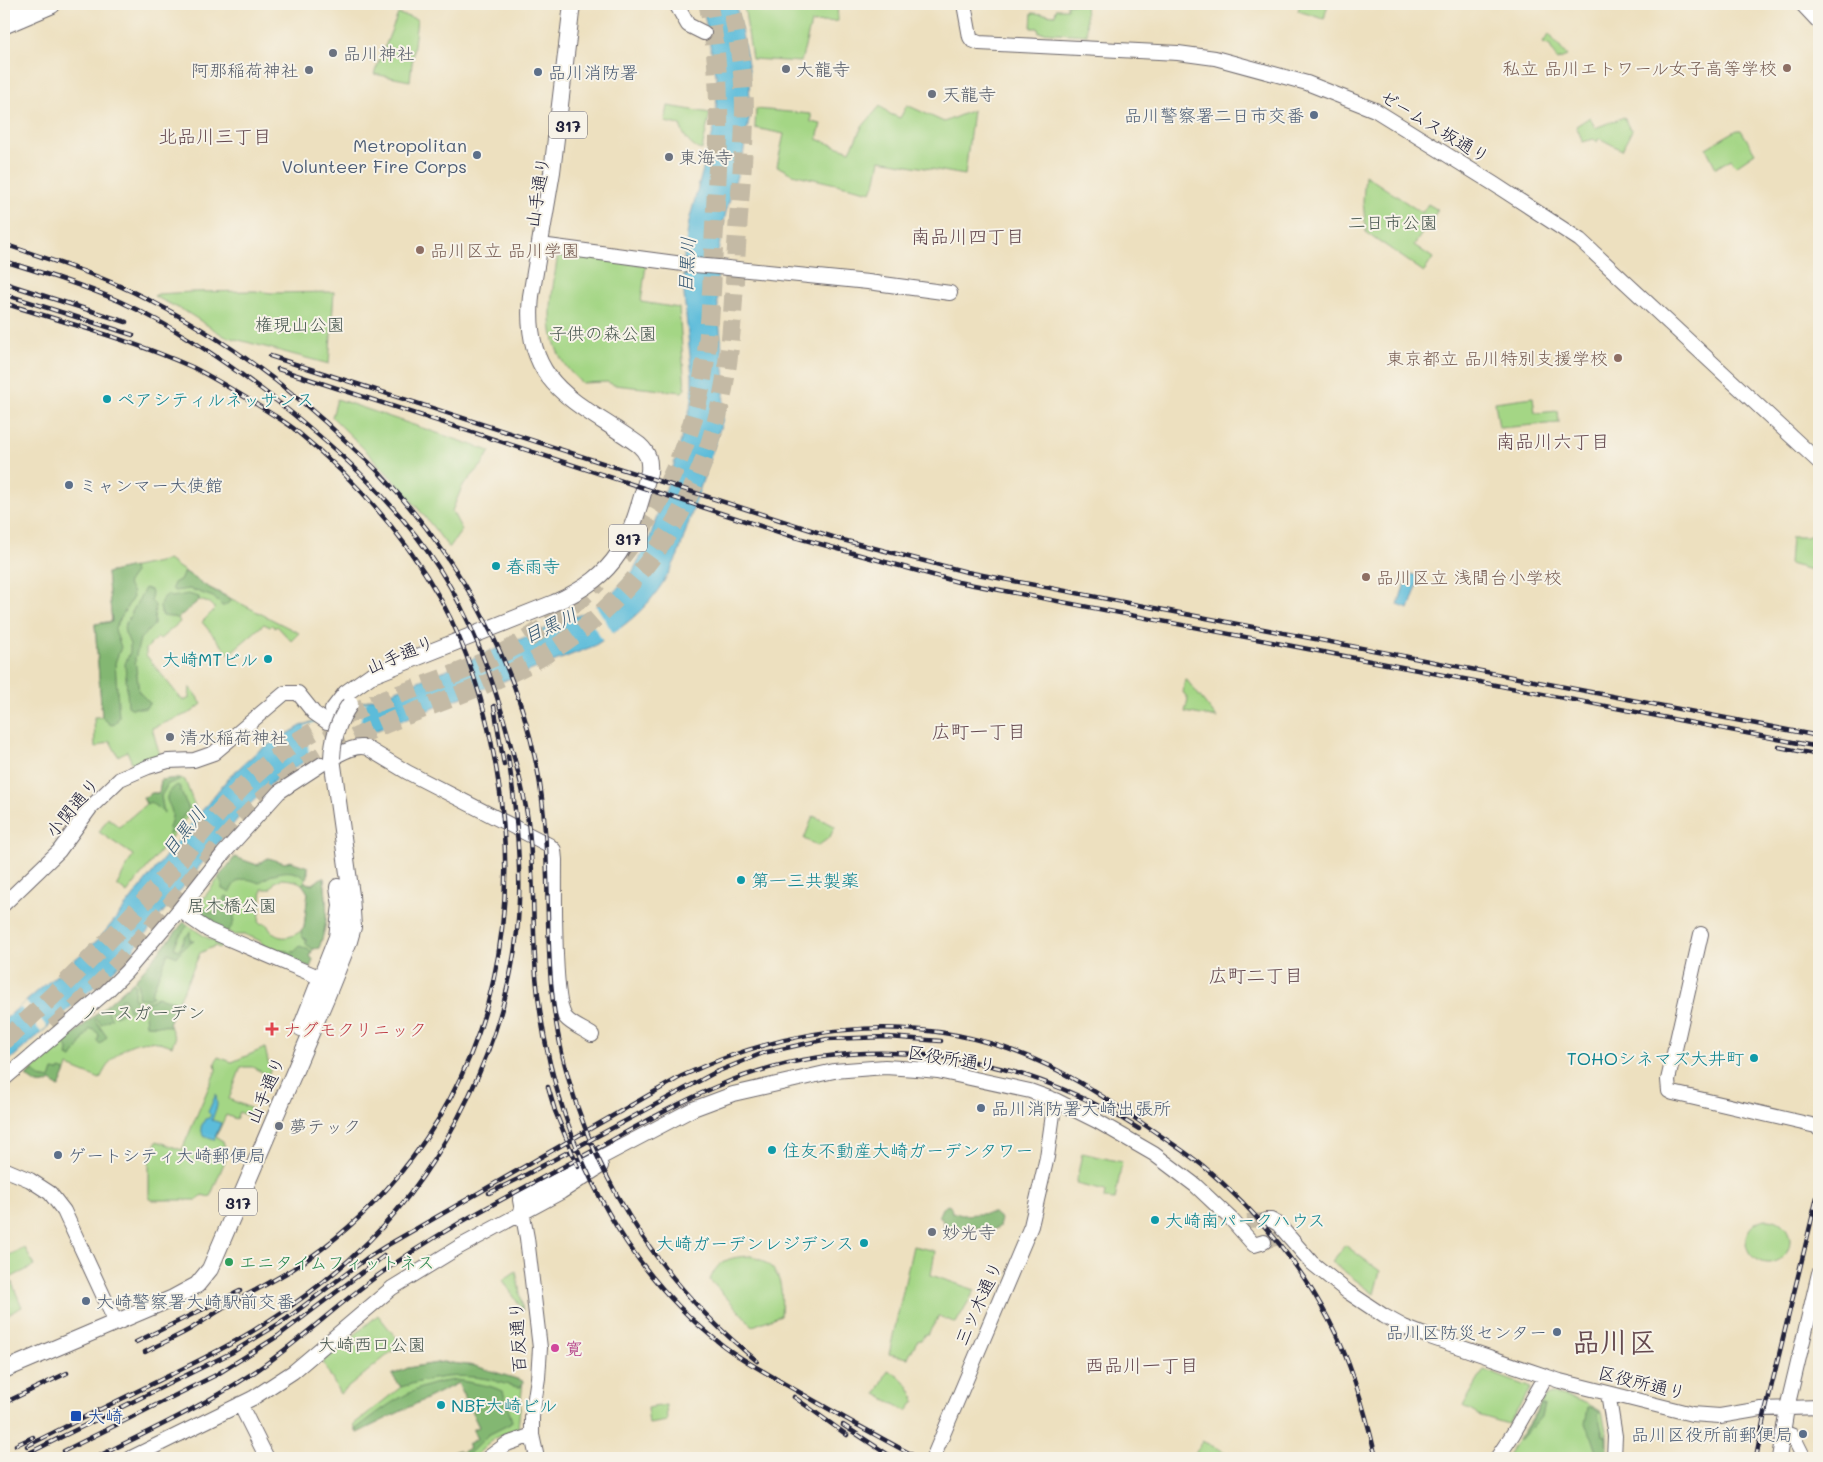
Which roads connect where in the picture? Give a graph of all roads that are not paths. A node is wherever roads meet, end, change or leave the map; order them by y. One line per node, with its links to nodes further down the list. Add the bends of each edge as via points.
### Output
1 (15, 4): 8 (highway)
2 (52, 4): 10 (highway)
3 (572, 4): 15 (main road, 山手通り / 317, via 552,172 531,296 531,333 537,356 554,386 639,445 647,454 650,472 631,530 613,563 579,591 370,676 346,692)
4 (582, 4): 12 (main road, 山手通り / 317, via 568,126)
5 (676, 4): 11 (street, via 688,25)
6 (964, 4): 14 (street, ゼームス坂通り, via 969,34 975,42 1202,56 1312,84 1376,110 1580,240)
7 (1802, 4): 9 (street)
8 (4, 9)
9 (1819, 22)
10 (4, 24)
11 (704, 34)
12 (548, 246): 13 (street, bridge); 16 (main road, 山手通り / 317, bridge, via 539,310 542,338 550,363 570,387 646,438 658,456 656,483 639,534 616,574 584,600 382,681 360,694 343,714)
13 (950, 293)
14 (1819, 462)
15 (330, 716): 16 (main road, 山手通り / 317); 17 (street, 小関通り, via 314,713 298,693 285,693 214,753 194,760 168,761 120,779 91,807 59,851)
16 (327, 761): 18 (street, via 279,792); 20 (main road, 山手通り / 317, via 341,906 337,937); 21 (street, via 363,746 550,845 555,860 560,1004 566,1018); 34 (main road, 山手通り / 317, via 353,913 349,941 206,1275 185,1292)
17 (4, 904)
18 (178, 910): 20 (street, via 208,930); 22 (street, via 106,992)
19 (1701, 934): 24 (street, via 1668,1080 1669,1090 1673,1094)
20 (321, 978): 34 (main road, 山手通り / 317, via 202,1261 188,1279)
21 (592, 1034)
22 (4, 1079)
23 (1055, 1100): 26 (street, 区役所通り, via 1030,1091 938,1071 885,1067 834,1071 733,1094 692,1109 612,1151 605,1164 561,1192); 27 (street, 区役所通り, via 1154,1154 1195,1185); 50 (street, 三ツ木通り, via 1047,1157 1031,1226)
24 (1819, 1129)
25 (4, 1169): 34 (street, via 43,1188 64,1210)
26 (521, 1207): 39 (street, 区役所通り, via 392,1288 293,1372); 43 (street, 百反通り, via 540,1348)
27 (1232, 1220): 29 (street); 31 (street, 区役所通り)
28 (1266, 1220): 32 (street, 区役所通り, via 1278,1224)
29 (1247, 1221)
30 (1283, 1237): 32 (street, 区役所通り)
31 (1259, 1244)
32 (1296, 1245): 37 (street, 区役所通り, via 1312,1263 1348,1292 1404,1327)
33 (1819, 1273): 41 (street)
34 (114, 1319): 35 (main road, 山手通り / 317); 36 (main road, 山手通り / 317)
35 (4, 1358)
36 (4, 1370)
37 (1546, 1376): 38 (street, 区役所通り); 51 (street)
38 (1608, 1393): 41 (street, 区役所通り, via 1712,1416); 52 (street, via 1615,1436)
39 (240, 1407): 44 (street); 45 (street); 46 (street); 47 (street)
40 (1819, 1407): 41 (street, 区役所通り)
41 (1787, 1408): 42 (street)
42 (1783, 1432): 53 (street); 54 (street, via 1793,1436)
43 (532, 1434): 48 (street, via 507,1444); 49 (street, 百反通り)
44 (131, 1458)
45 (140, 1458)
46 (263, 1458)
47 (267, 1458)
48 (488, 1458)
49 (537, 1458)
50 (933, 1458)
51 (1497, 1458)
52 (1614, 1458)
53 (1779, 1458)
54 (1804, 1458)

